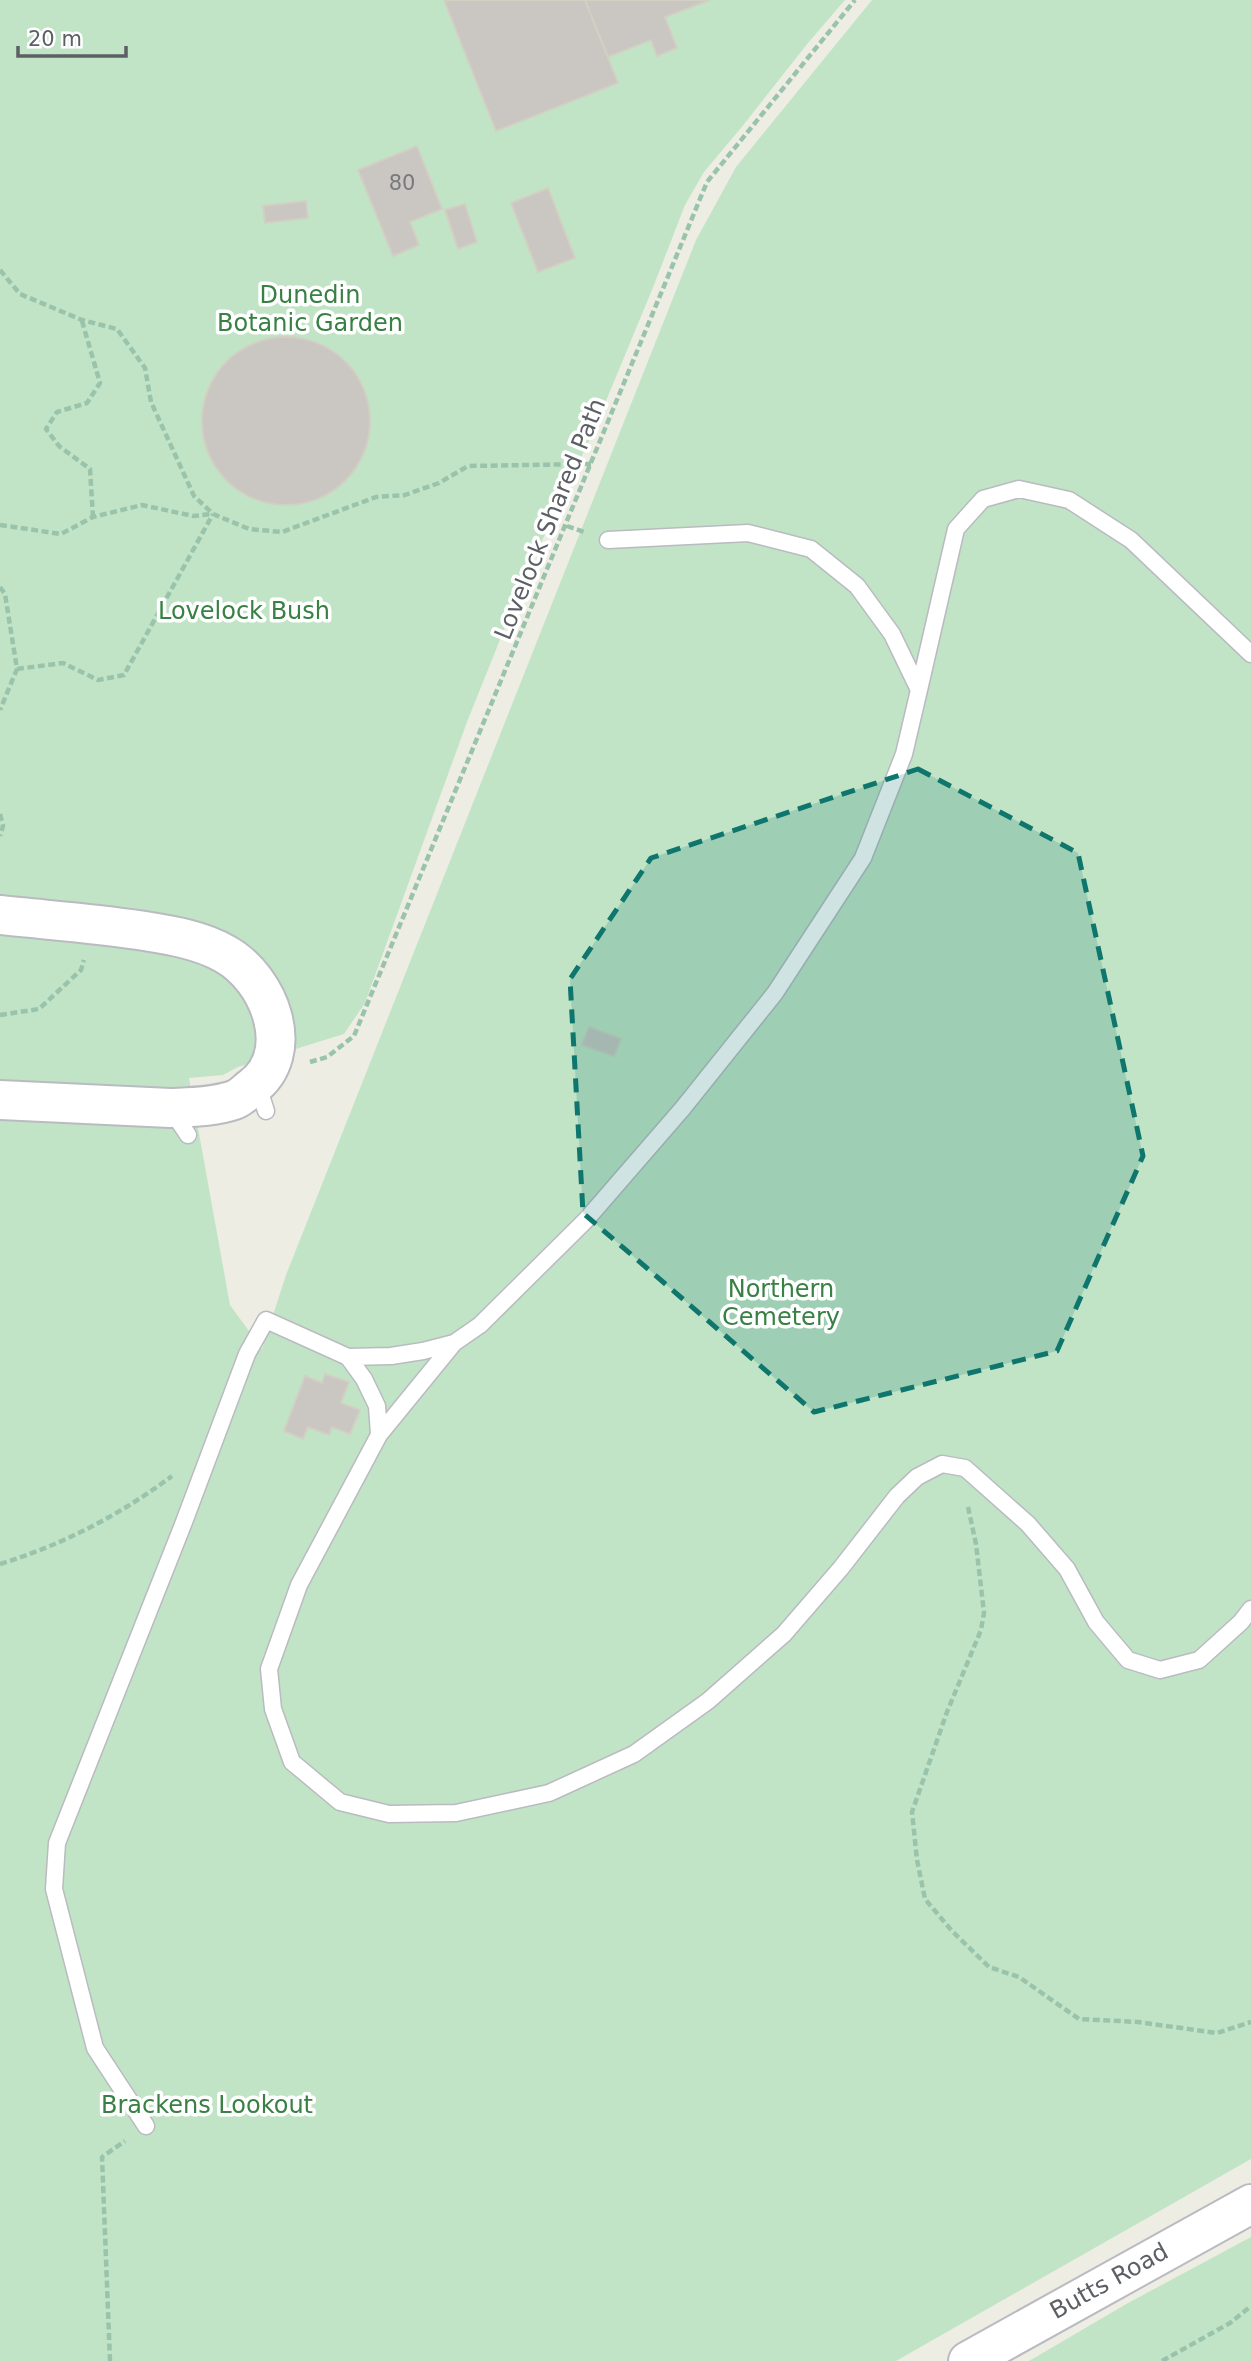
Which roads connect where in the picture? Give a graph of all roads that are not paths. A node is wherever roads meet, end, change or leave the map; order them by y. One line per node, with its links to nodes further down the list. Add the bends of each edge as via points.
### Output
1 (608, 540): 3 (lane, via 748,533 811,549 857,586 892,634)
2 (1251, 654): 3 (lane, via 1131,540 1069,500 1019,489 983,499 956,529)
3 (919, 690): 6 (lane, via 904,754 863,858 775,993 586,1220 480,1325)
4 (0, 915): 5 (street, via 182,937 226,954 256,980 275,1025 273,1056 262,1097 195,1106 179,1122)
5 (0, 1100)
6 (454, 1343): 7 (lane, via 391,1356); 8 (lane)
7 (348, 1357): 8 (lane, via 377,1406); 10 (lane, via 266,1320 247,1354 57,1843 54,1889 96,2048)
8 (379, 1435): 9 (lane, via 299,1585 269,1670 273,1709 292,1762 340,1802 388,1814 456,1813 549,1793 634,1754 708,1701 784,1634 897,1496 917,1477 942,1464 965,1468 1028,1524 1067,1569 1096,1622 1128,1660 1160,1670 1199,1660)
9 (1251, 1609)
10 (146, 2126)
11 (1251, 2204): 12 (street, Butts Road)
12 (968, 2361)

